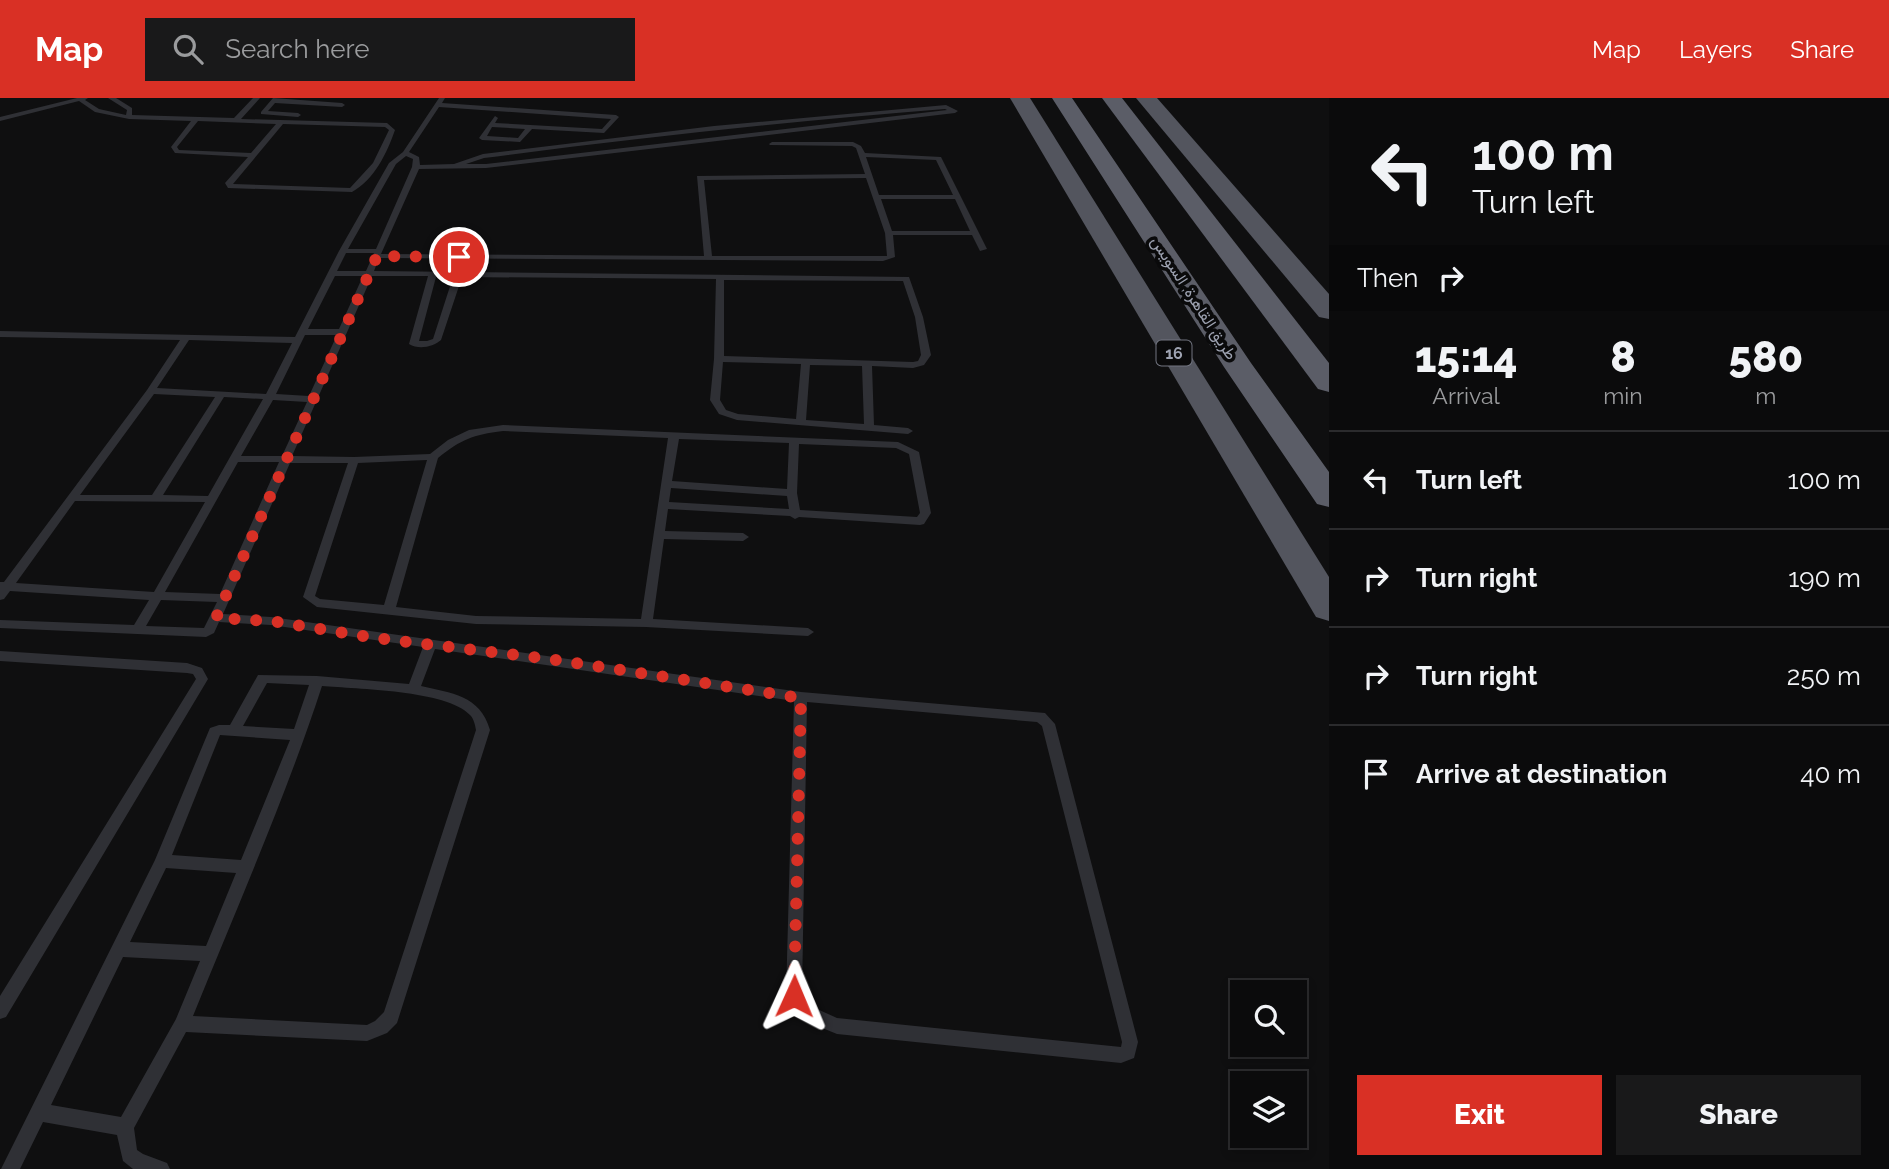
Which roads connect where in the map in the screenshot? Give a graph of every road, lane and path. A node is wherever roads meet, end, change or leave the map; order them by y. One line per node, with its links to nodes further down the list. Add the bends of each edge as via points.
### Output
1 (111, 98): 14 (lane, via 130,109)
2 (257, 98): 19 (lane)
3 (347, 98): 9 (lane, via 340,108)
4 (1020, 98): 87 (highway, 16)
5 (1062, 98): 76 (highway, طريق القاهرة, السويس / 16)
6 (1112, 98): 60 (highway)
7 (1146, 98): 52 (highway)
8 (83, 99): 14 (lane, via 97,111); 16 (lane)
9 (274, 100): 21 (lane, via 263,113 333,117)
10 (439, 101): 11 (lane); 31 (lane)
11 (503, 108): 12 (lane); 22 (lane)
12 (554, 111): 24 (lane); 24 (lane, via 616,117 606,131)
13 (879, 111): 15 (lane); 18 (lane); 18 (lane, via 955,110)
14 (129, 117): 17 (lane)
15 (810, 118): 25 (lane); 26 (lane)
16 (0, 119)
17 (196, 119): 19 (lane); 32 (lane, via 174,148 177,152)
18 (890, 120): 25 (lane)
19 (235, 121): 20 (lane)
20 (281, 122): 21 (lane); 32 (lane)
21 (328, 124): 32 (lane, via 387,125 392,130 371,169 352,190 231,186)
22 (490, 125): 23 (lane); 23 (lane, via 482,138 520,140)
23 (530, 127): 24 (lane)
24 (541, 127)
25 (819, 128): 28 (lane)
26 (684, 132): 27 (lane); 28 (lane)
27 (592, 142): 30 (lane); 34 (lane, via 483,156)
28 (691, 142): 30 (lane)
29 (772, 144): 33 (lane, via 853,145)
30 (600, 152): 34 (lane, via 486,166)
31 (405, 153): 35 (lane, via 417,158); 37 (lane)
32 (252, 155)
33 (863, 155): 36 (lane); 40 (lane, via 937,156)
34 (457, 165): 35 (lane)
35 (416, 167): 38 (lane)
36 (869, 176): 39 (lane); 46 (lane, via 700,178)
37 (385, 177): 38 (lane); 44 (lane)
38 (411, 177): 45 (lane)
39 (876, 197): 40 (lane); 41 (lane)
40 (958, 197): 42 (lane)
41 (889, 233): 42 (lane); 46 (lane, via 893,255 888,258)
42 (976, 233): 43 (lane)
43 (983, 249)
44 (343, 251): 45 (lane); 47 (lane)
45 (378, 254): 46 (lane); 48 (lane)
46 (708, 258)
47 (332, 273): 48 (lane); 55 (lane)
48 (370, 274): 49 (lane); 53 (lane)
49 (433, 274): 50 (lane); 50 (lane, via 412,341 416,344 436,342)
50 (458, 275): 51 (lane)
51 (720, 277): 57 (lane); 59 (lane, via 906,279 926,355 921,363 912,365)
52 (1329, 311)
53 (344, 332): 55 (lane); 64 (lane)
54 (0, 334): 56 (lane)
55 (300, 336): 56 (lane); 63 (lane)
56 (186, 338): 61 (lane)
57 (719, 359): 58 (lane); 65 (lane, via 715,400 722,412)
58 (806, 363): 59 (lane); 65 (lane)
59 (867, 365): 66 (lane)
60 (1329, 383)
61 (151, 391): 62 (lane); 77 (lane)
62 (221, 395): 63 (lane); 78 (lane)
63 (269, 398): 64 (lane); 71 (lane)
64 (314, 400): 72 (lane)
65 (801, 423): 66 (lane)
66 (869, 428): 67 (lane)
67 (908, 431)
68 (674, 435): 69 (lane); 70 (lane, via 503,428 473,432); 74 (lane)
69 (794, 440): 75 (lane); 81 (lane, via 908,447 914,452 926,513 920,520)
70 (433, 457): 73 (lane); 88 (lane)
71 (235, 458): 72 (lane); 79 (lane)
72 (287, 459): 73 (lane); 86 (lane)
73 (354, 460): 88 (lane, via 309,597 317,603)
74 (667, 484): 75 (lane); 80 (lane)
75 (792, 493): 81 (lane)
76 (1329, 496)
77 (72, 498): 78 (lane); 84 (lane)
78 (156, 498): 79 (lane)
79 (212, 499): 85 (lane)
80 (664, 505): 81 (lane); 82 (lane)
81 (795, 515)
82 (659, 535): 83 (lane); 90 (lane)
83 (743, 537)
84 (2, 589): 85 (lane)
85 (157, 596): 86 (lane); 92 (lane)
86 (225, 598): 89 (lane)
87 (1329, 608)
88 (389, 610): 90 (lane, via 476,620)
89 (216, 618): 92 (lane, via 206,633); 94 (lane, via 271,621)
90 (646, 623): 93 (lane)
91 (0, 624): 92 (lane)
92 (137, 631)
93 (807, 632)
94 (430, 646): 97 (lane); 98 (lane, via 550,659)
95 (0, 657): 105 (lane, via 187,668 198,671 202,679)
96 (317, 681): 97 (lane); 99 (lane, via 263,678); 100 (lane)
97 (413, 689): 106 (lane, via 473,707 482,718 483,730 391,1017 367,1033)
98 (801, 698): 98 (lane, via 1028,715 1048,724 1127,1029 1128,1052 1121,1055 837,1026 811,1015 794,996)
99 (234, 731): 100 (lane); 101 (lane, via 215,732)
100 (299, 735): 102 (lane)
101 (162, 861): 102 (lane); 103 (lane)
102 (247, 867): 104 (lane)
103 (119, 949): 104 (lane); 107 (lane)
104 (211, 954): 106 (lane)
105 (0, 1011)
106 (182, 1024): 108 (lane)
107 (38, 1112): 108 (lane); 109 (lane)
108 (125, 1127): 110 (lane, via 129,1155)
109 (10, 1169)
110 (161, 1169)

